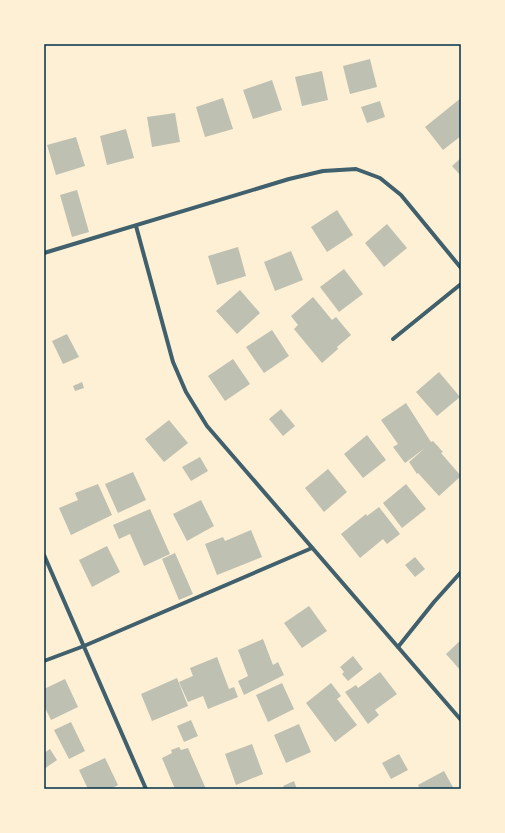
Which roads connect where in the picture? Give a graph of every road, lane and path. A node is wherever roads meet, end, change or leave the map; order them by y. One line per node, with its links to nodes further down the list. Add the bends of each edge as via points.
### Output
1 (136, 226): 2 (street); 3 (street, via 289,179 324,171 356,169 380,178 401,195); 6 (street, via 173,362 186,392 206,426)
2 (44, 253)
3 (461, 268)
4 (461, 284): 5 (street)
5 (393, 339)
6 (312, 548): 9 (street); 10 (street)
7 (44, 555): 9 (street)
8 (461, 572): 10 (street)
9 (84, 646): 11 (street); 13 (street)
10 (398, 647): 12 (street)
11 (44, 661)
12 (461, 720)
13 (146, 789)

